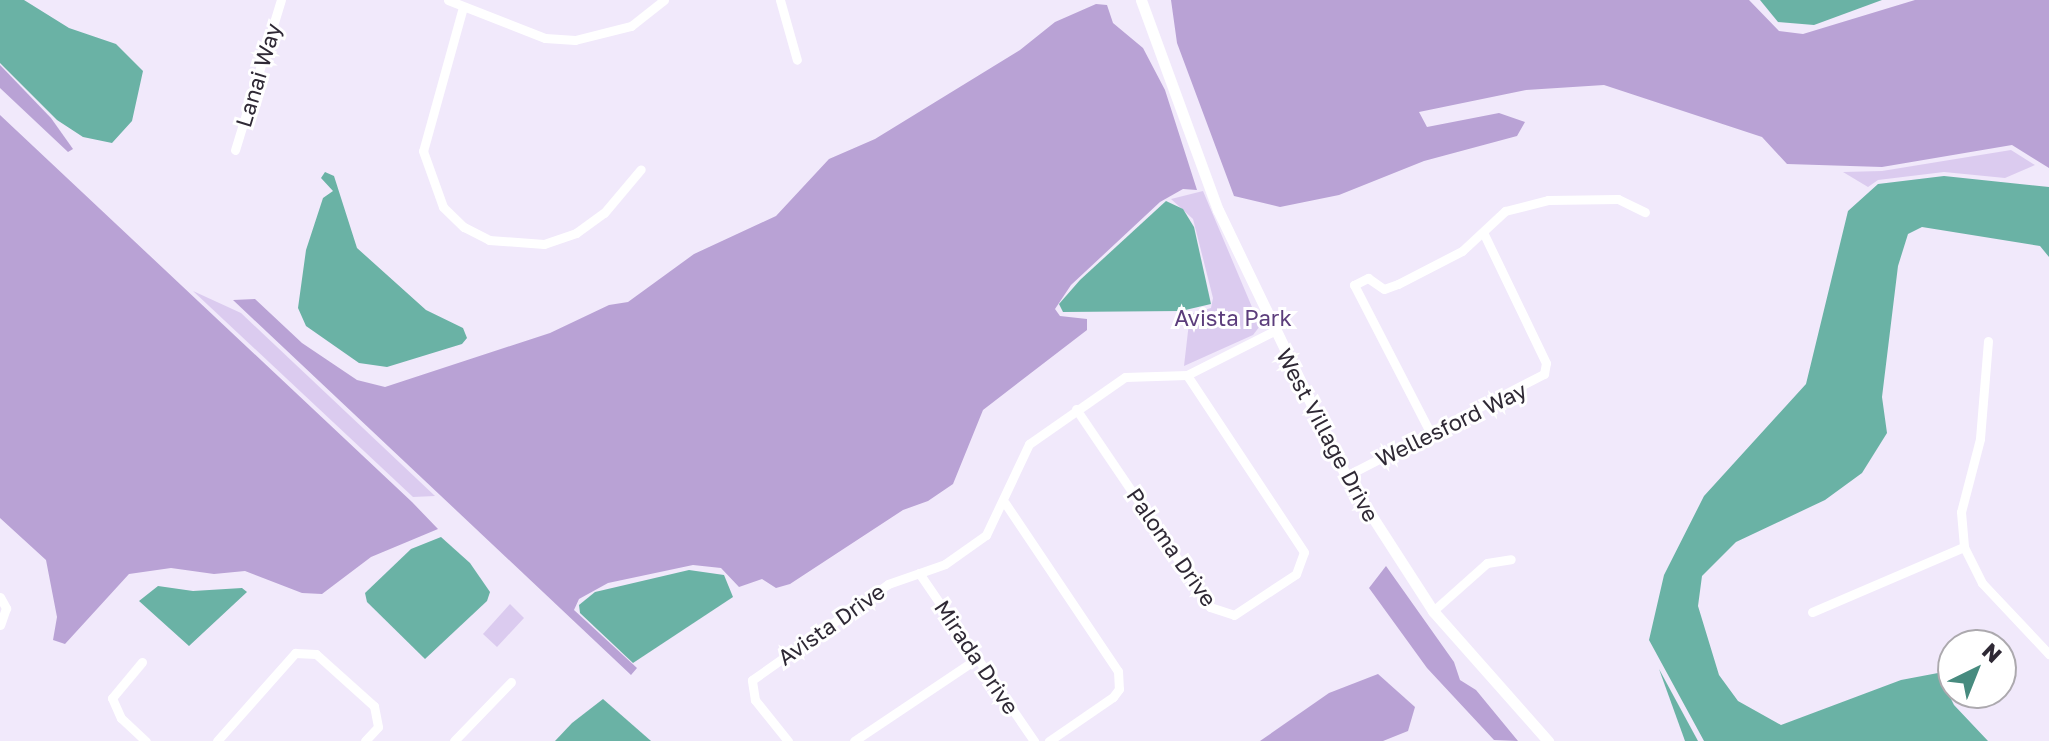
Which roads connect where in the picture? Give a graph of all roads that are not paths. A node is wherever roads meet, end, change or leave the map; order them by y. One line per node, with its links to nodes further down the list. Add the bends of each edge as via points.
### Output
1 (281, 0): 8 (street, Lanai Way)
2 (448, 0): 6 (street)
3 (664, 0): 6 (street, via 631,26 575,40 545,38)
4 (780, 0): 7 (street)
5 (1141, 0): 12 (street, West Village Drive, via 1218,210)
6 (463, 7): 9 (street, via 423,151 443,207 464,227 489,240 544,244 576,233 604,213)
7 (797, 60)
8 (235, 150)
9 (641, 169)
10 (1645, 212): 11 (street, via 1618,199 1548,200 1505,211)
11 (1484, 234): 16 (street, Wellesford Way, via 1546,363 1544,374); 16 (street, via 1398,284 1384,289 1368,278 1354,285)
12 (1274, 331): 14 (street, Avista Drive); 17 (street, West Village Drive)
13 (1988, 341): 19 (street, via 1980,439 1961,512)
14 (1187, 375): 15 (street, Avista Drive, via 1125,377); 15 (street, Paloma Drive, via 1304,552 1296,574 1234,615 1210,607)
15 (1076, 409): 18 (street, Avista Drive, via 1029,444)
16 (1431, 434): 17 (street, Wellesford Way)
17 (1346, 476): 23 (street, West Village Drive)
18 (1005, 503): 21 (street, Avista Drive, via 986,535 945,564); 37 (street, via 1118,671 1119,689 1113,697)
19 (1964, 547): 24 (street); 26 (street, via 1982,583)
20 (1511, 559): 23 (street, via 1487,563)
21 (919, 573): 27 (street, Mirada Drive); 34 (street, Avista Drive, via 888,584 752,680 755,700)
22 (0, 597): 25 (street, via 6,608)
23 (1433, 611): 38 (street, West Village Drive)
24 (1812, 612)
25 (0, 625)
26 (2049, 654)
27 (978, 658): 35 (street); 36 (street, Mirada Drive)
28 (142, 662): 30 (street, via 112,698 121,718)
29 (511, 682): 33 (street)
30 (146, 741)
31 (217, 741): 32 (street, via 295,653 316,654 374,706 378,727)
32 (365, 741)
33 (454, 741)
34 (788, 741)
35 (854, 741)
36 (1034, 741)
37 (1049, 741)
38 (1548, 741)

